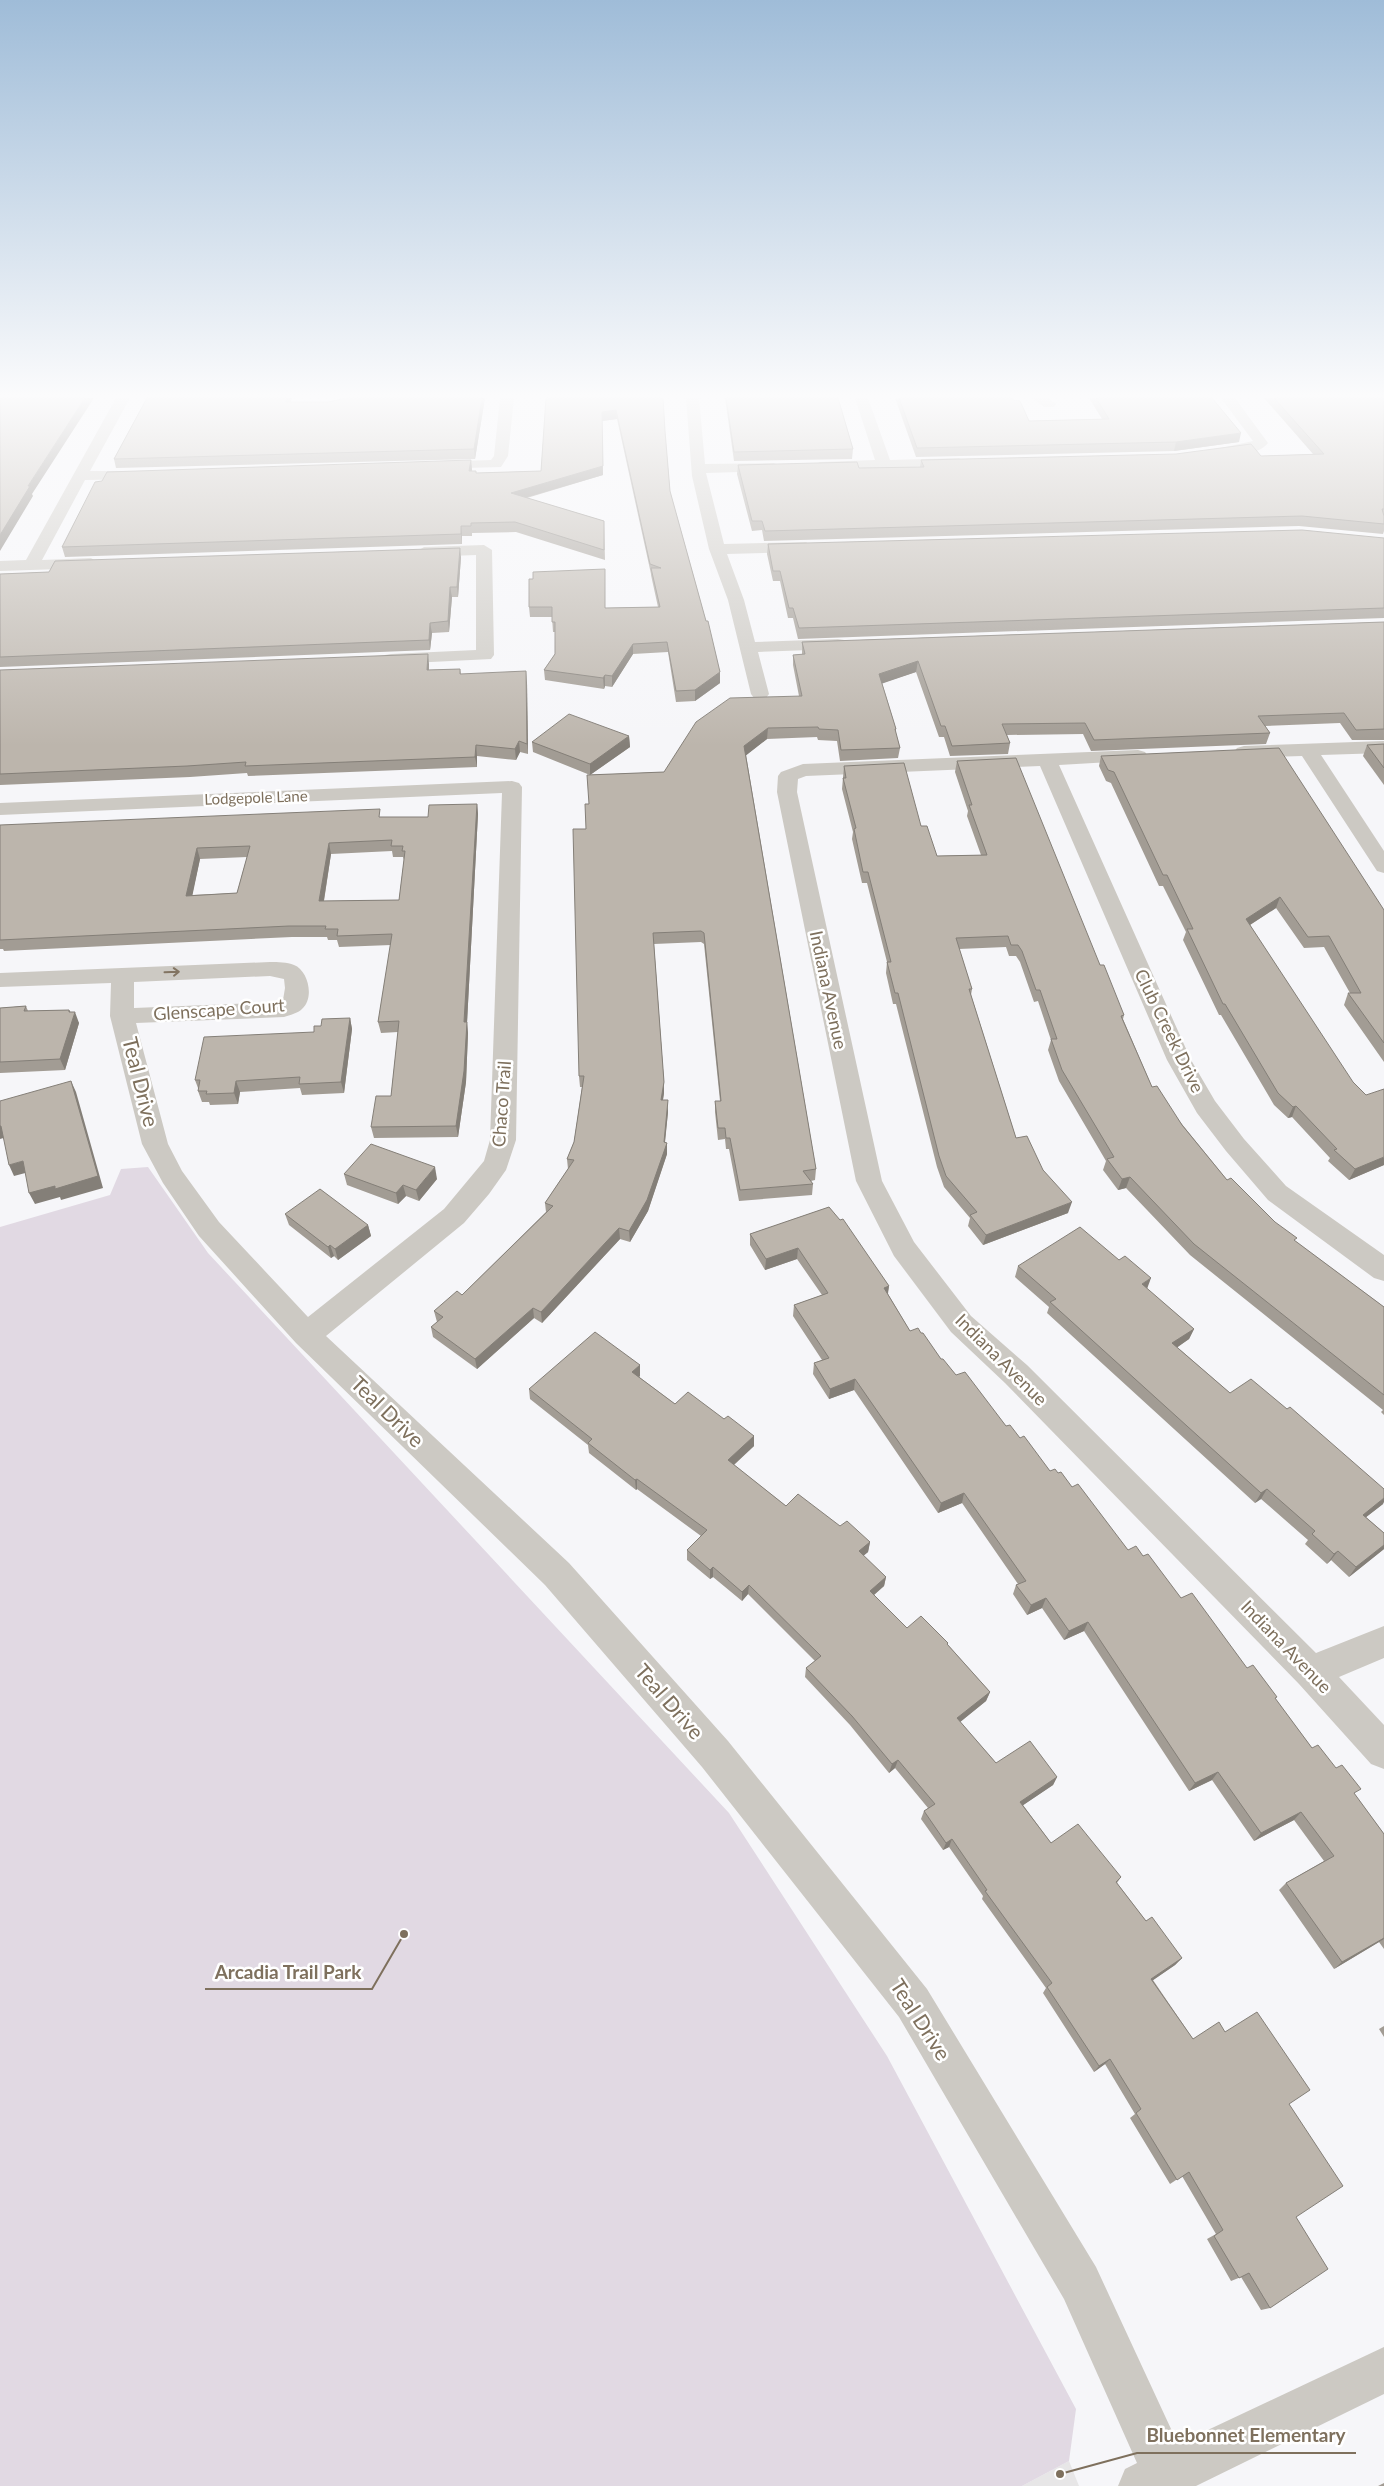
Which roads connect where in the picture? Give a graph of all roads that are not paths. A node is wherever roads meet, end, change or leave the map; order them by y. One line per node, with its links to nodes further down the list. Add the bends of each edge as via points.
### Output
1 (58, 514): 7 (street)
2 (709, 514): 4 (street)
3 (826, 546): 4 (street)
4 (718, 549): 10 (street)
5 (406, 553): 11 (street, via 484,550 485,655)
6 (110, 562): 7 (street)
7 (31, 565): 8 (street)
8 (0, 566)
9 (858, 643): 10 (street)
10 (748, 647): 12 (street)
11 (376, 660)
12 (760, 694)
13 (1384, 747): 14 (street)
14 (1307, 750): 15 (street); 20 (street)
15 (1223, 753)
16 (1156, 755): 17 (street)
17 (1047, 759): 24 (street, Club Creek Drive, via 1180,1060 1206,1107 1277,1192); 27 (street, Indiana Avenue, via 803,770 788,776 802,869 869,1181 904,1249 961,1324 1016,1374)
18 (512, 787): 19 (street, Lodgepole Lane); 25 (street, Chaco Trail, via 503,1140 497,1163 480,1188 454,1216)
19 (0, 809)
20 (1384, 868)
21 (123, 974): 22 (street); 23 (street, Teal Drive); 23 (street, Glenscape Court, one-way to 23, via 287,970 295,976 297,988 294,1004 284,1009)
22 (0, 980)
23 (122, 1016): 25 (street, Teal Drive, via 155,1144 172,1176 209,1229)
24 (1384, 1270)
25 (306, 1334): 30 (street, Teal Drive, via 557,1574 715,1754 913,2003 1080,2282)
26 (1384, 1642): 27 (street)
27 (1311, 1672): 28 (street, Indiana Avenue)
28 (1384, 1750)
29 (1384, 2370): 30 (street)
30 (1160, 2482)

